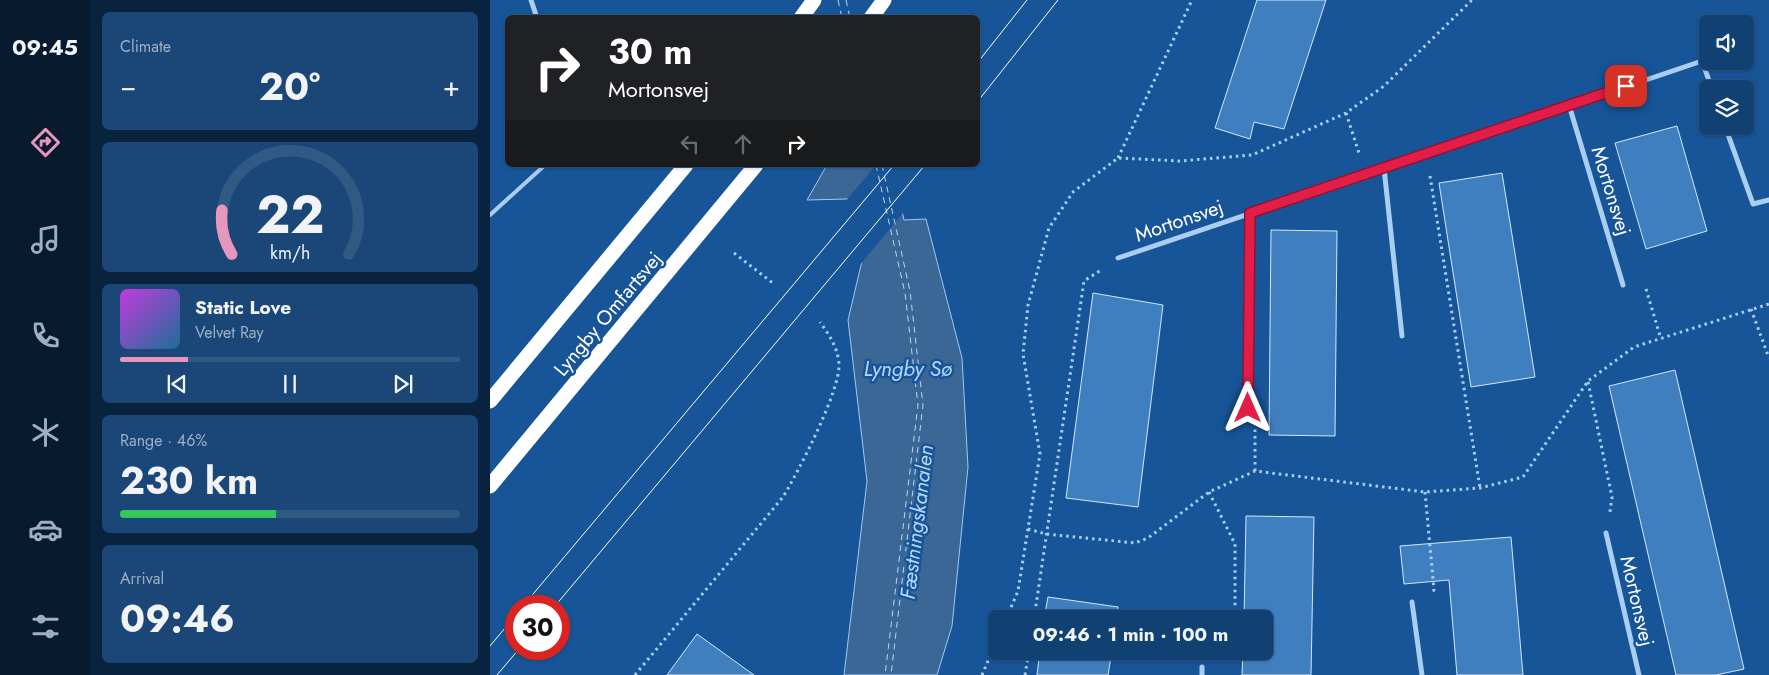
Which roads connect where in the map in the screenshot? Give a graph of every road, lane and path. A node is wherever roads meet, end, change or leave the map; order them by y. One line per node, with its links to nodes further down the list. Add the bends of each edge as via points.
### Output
1 (531, 0): 5 (street)
2 (814, 0): 6 (highway)
3 (884, 0): 7 (highway)
4 (1192, 0): 13 (path)
5 (536, 15)
6 (803, 15)
7 (873, 15)
8 (1709, 80): 9 (street, Mortonsvej, via 1702,61)
9 (1569, 105): 12 (street, Mortonsvej); 25 (street, Mortonsvej)
10 (1346, 113): 18 (path)
11 (1728, 135): 19 (street, via 1753,204)
12 (1426, 154): 17 (street, Mortonsvej); 36 (path)
13 (1118, 158)
14 (543, 167): 21 (lane)
15 (684, 167): 33 (highway, Lyngby Omfartsvej)
16 (754, 167): 35 (highway, Lyngby Omfartsvej)
17 (1384, 168): 18 (street, Mortonsvej); 29 (street)
18 (1366, 174): 20 (street, Mortonsvej)
19 (1769, 200)
20 (1250, 213): 23 (street, Mortonsvej); 34 (street, Mortonsvej)
21 (490, 215)
22 (734, 253): 24 (path)
23 (1118, 258): 41 (path, via 1084,281)
24 (774, 284)
25 (1623, 285): 30 (path, via 1645,286)
26 (1769, 304): 27 (path)
27 (1751, 310): 30 (path); 31 (path)
28 (820, 322): 48 (path, via 833,340 839,364 835,387 800,469 783,496)
29 (1402, 336)
30 (1661, 339): 32 (path, via 1634,347)
31 (1769, 358)
32 (1588, 381): 36 (path, via 1523,477); 40 (path, via 1612,497)
33 (490, 401)
34 (1248, 408)
35 (490, 486)
36 (1480, 488): 38 (path)
37 (1209, 492): 38 (path, via 1254,471); 41 (path, via 1148,538 1135,543); 44 (path, via 1235,544)
38 (1425, 492): 42 (path, via 1434,590)
39 (1028, 529): 41 (path)
40 (1606, 533): 53 (street, Mortonsvej)
41 (1046, 534): 43 (path)
42 (1412, 602): 52 (street)
43 (1035, 610)
44 (1235, 610)
45 (988, 660): 49 (path)
46 (1028, 660): 50 (path)
47 (1202, 667): 51 (street)
48 (635, 675)
49 (982, 675)
50 (1026, 675)
51 (1202, 675)
52 (1422, 675)
53 (1639, 675)

